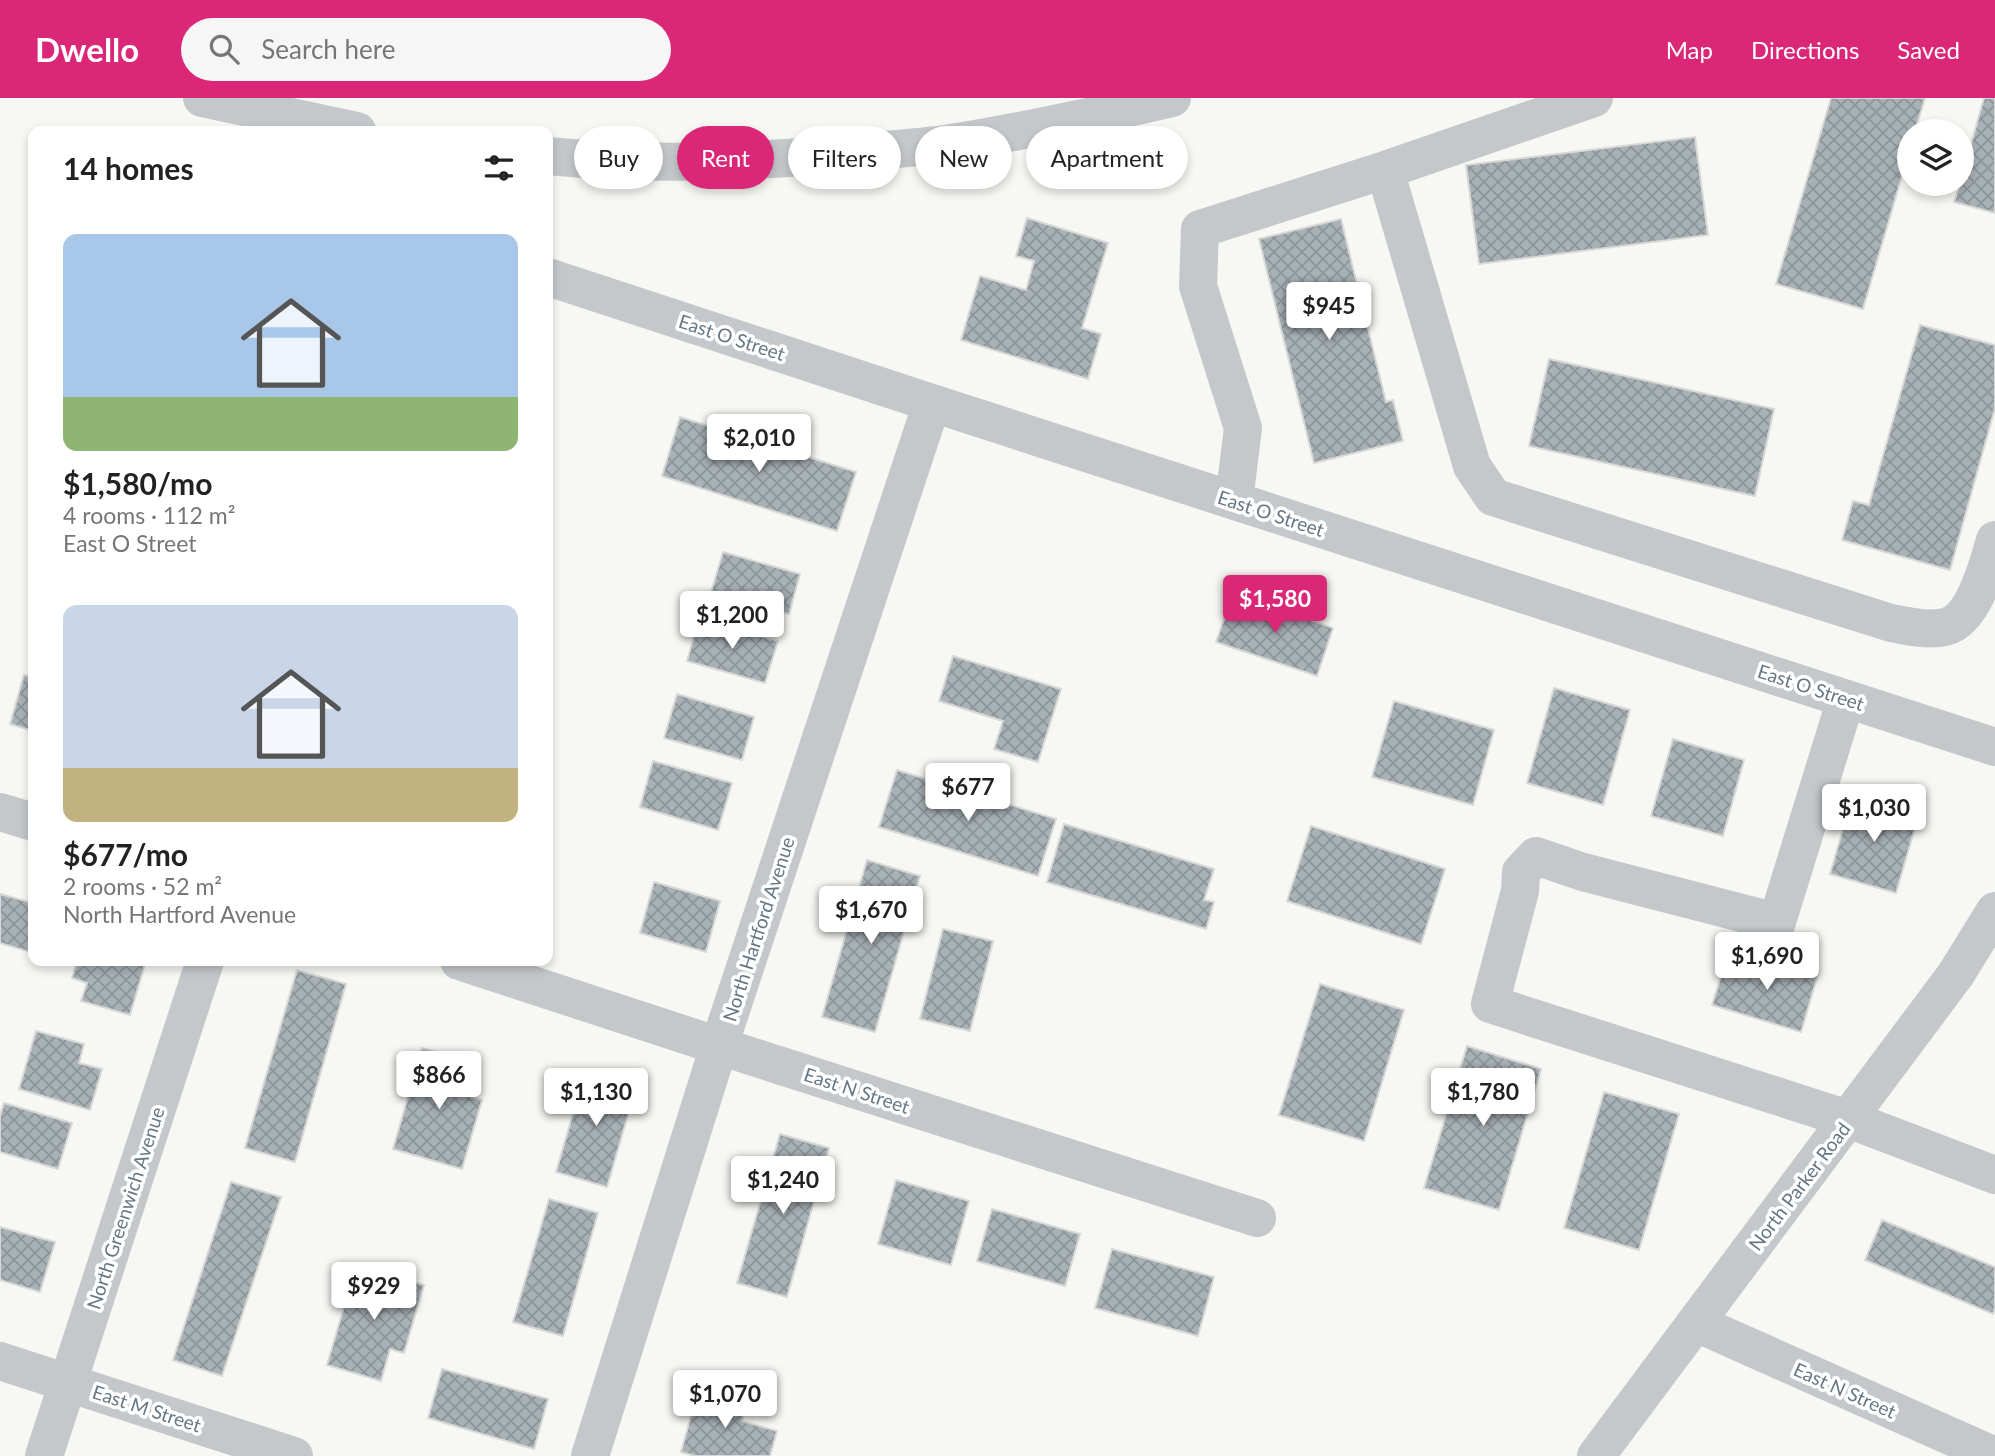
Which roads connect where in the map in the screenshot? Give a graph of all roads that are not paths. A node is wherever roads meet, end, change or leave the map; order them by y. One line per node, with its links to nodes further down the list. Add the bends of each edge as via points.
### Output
1 (202, 98): 4 (street)
2 (1172, 98): 6 (street, via 937,145 730,162)
3 (1594, 98): 7 (street)
4 (271, 122): 5 (street)
5 (309, 126)
6 (553, 157)
7 (1385, 170): 10 (street, via 1200,229 1198,286 1243,428); 11 (street, via 1472,466 1493,498 1919,628 1947,626 1964,614 1980,589)
8 (553, 278): 9 (street, East O Street)
9 (932, 403): 10 (street, East O Street); 19 (street, North Hartford Avenue)
10 (1234, 501): 12 (street, East O Street)
11 (1995, 540)
12 (1846, 699): 13 (street, East O Street); 20 (street, via 1777,922 1536,856 1521,872 1490,1004)
13 (1995, 747)
14 (0, 811): 15 (street)
15 (28, 820)
16 (1995, 911): 20 (street, North Parker Road, via 1956,974)
17 (203, 966): 25 (street, North Greenwich Avenue)
18 (473, 966): 19 (street, East N Street)
19 (719, 1046): 22 (street, East N Street); 29 (street, North Hartford Avenue)
20 (1848, 1119): 21 (street); 23 (street, North Parker Road)
21 (1995, 1175)
22 (1257, 1218)
23 (1696, 1323): 26 (street, East N Street); 30 (street, North Parker Road)
24 (0, 1361): 25 (street, East M Street)
25 (69, 1382): 27 (street, North Greenwich Avenue); 28 (street, East M Street)
26 (1954, 1448): 31 (street, East N Street)
27 (44, 1456)
28 (294, 1456)
29 (590, 1456)
30 (1596, 1456)
31 (1995, 1456)

